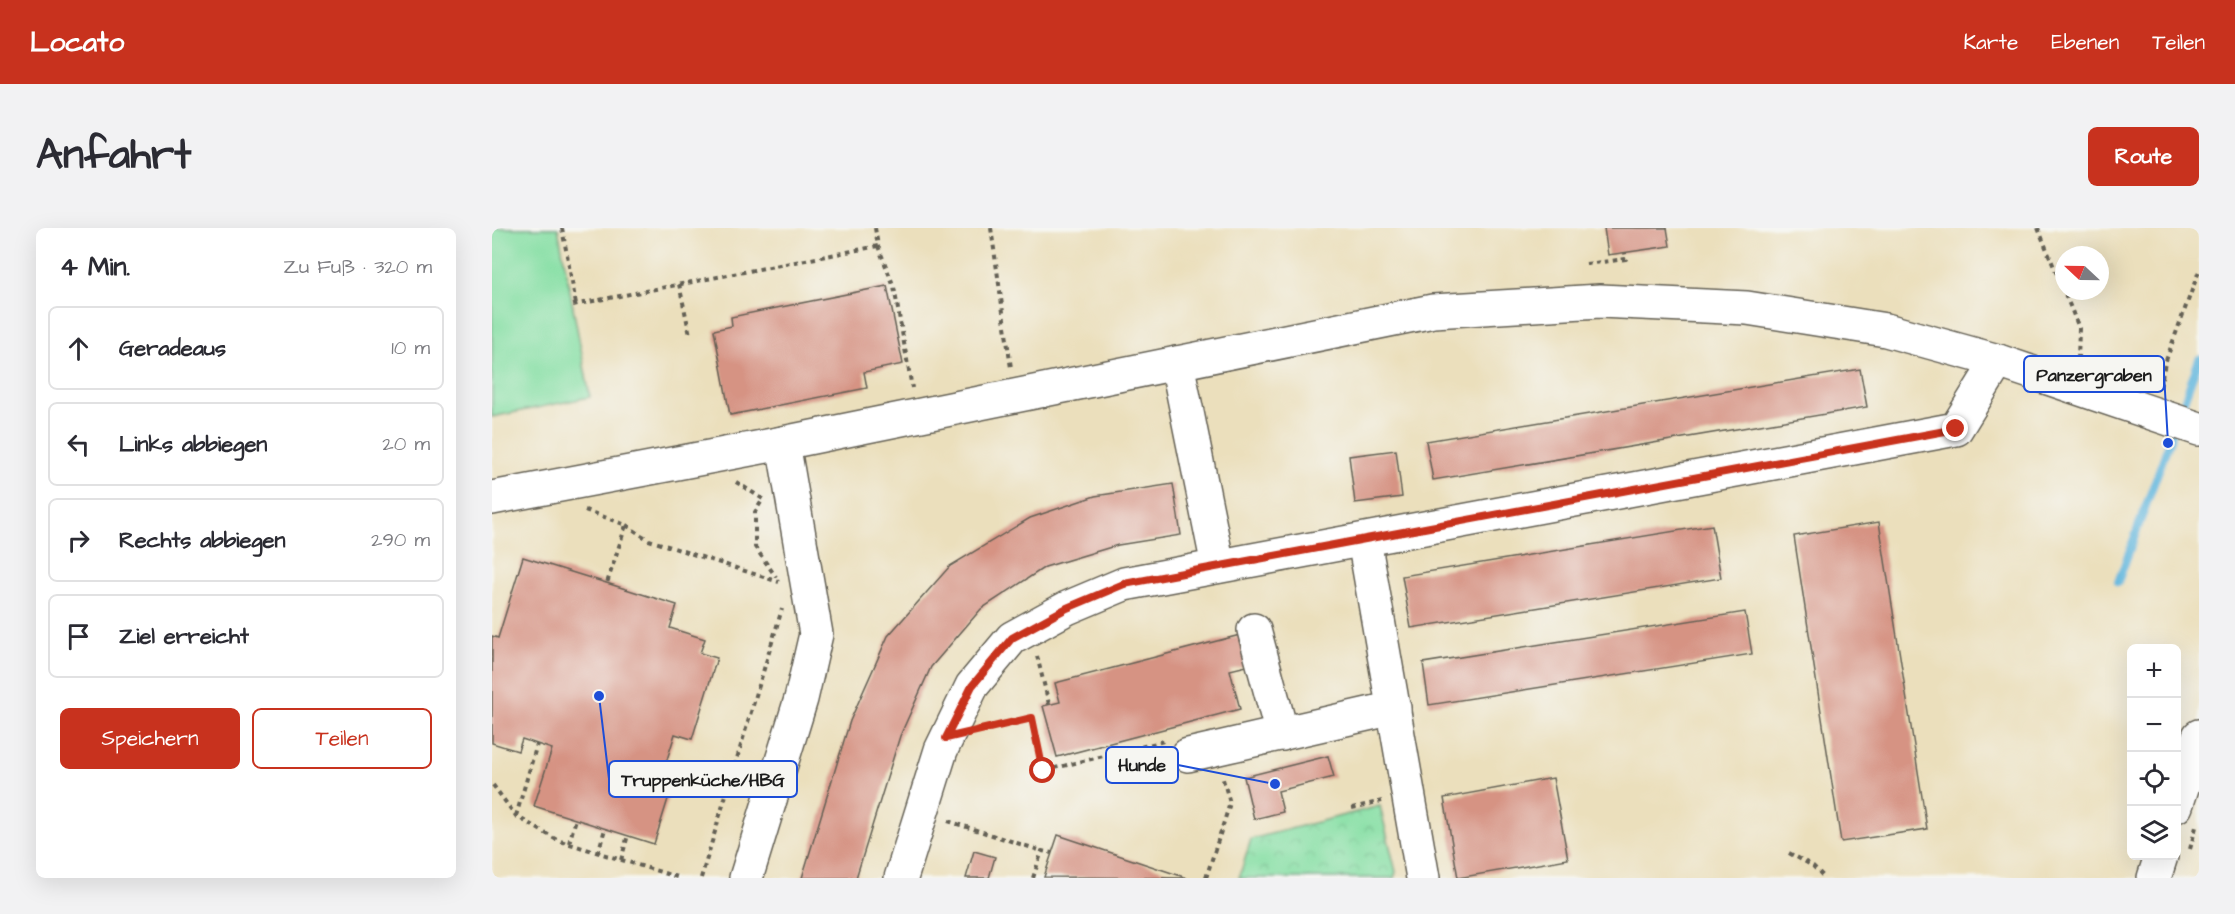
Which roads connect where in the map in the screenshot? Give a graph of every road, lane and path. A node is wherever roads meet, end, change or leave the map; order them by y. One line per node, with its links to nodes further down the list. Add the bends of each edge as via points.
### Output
1 (562, 228): 9 (path, via 575,305)
2 (875, 228): 5 (path)
3 (991, 228): 14 (path)
4 (2038, 228): 13 (path, via 2079,328)
5 (878, 246): 9 (path); 15 (path, via 894,287)
6 (1625, 253): 7 (path, via 1626,259)
7 (1586, 264)
8 (2199, 272): 16 (path, via 2165,363)
9 (679, 284): 10 (path)
10 (690, 336)
11 (1998, 361): 12 (street, via 1886,330 1747,308 1600,301 1433,311); 13 (street); 23 (street, via 1956,429)
12 (1177, 363): 14 (street); 24 (street)
13 (2077, 388): 16 (street)
14 (1015, 395): 15 (street)
15 (917, 415): 18 (street)
16 (2157, 415): 17 (street)
17 (2198, 428)
18 (783, 443): 20 (street); 26 (street)
19 (731, 479): 26 (path, via 763,499 755,512 755,547)
20 (492, 498)
21 (574, 506): 22 (path)
22 (626, 525): 25 (path); 26 (path, via 649,540)
23 (1364, 540): 24 (street); 30 (street)
24 (1218, 566): 27 (street, via 1124,584)
25 (607, 583)
26 (791, 593): 51 (path); 52 (street, via 816,634 801,699)
27 (1030, 628): 29 (path); 33 (street, via 1012,638 972,686)
28 (1254, 630): 31 (street)
29 (1049, 704)
30 (1394, 708): 31 (street); 56 (street)
31 (1282, 734): 35 (street)
32 (2199, 736): 37 (street)
33 (946, 738): 35 (path, via 1032,718 1043,771 1184,736); 38 (street)
34 (537, 744): 39 (path)
35 (1201, 752): 55 (path, via 1230,803)
36 (493, 785): 39 (path)
37 (2181, 791)
38 (921, 812): 44 (path); 53 (street)
39 (516, 816): 43 (path)
40 (576, 819): 43 (path)
41 (605, 829): 45 (path)
42 (628, 835): 48 (path)
43 (568, 843): 45 (path)
44 (1042, 850): 47 (path); 54 (path)
45 (598, 853): 48 (path)
46 (1789, 853): 57 (path, via 1813,866)
47 (1052, 854)
48 (621, 860): 50 (path)
49 (2159, 860): 58 (street)
50 (680, 878)
51 (701, 878)
52 (746, 878)
53 (901, 878)
54 (1033, 878)
55 (1206, 878)
56 (1424, 878)
57 (1825, 878)
58 (2154, 878)

